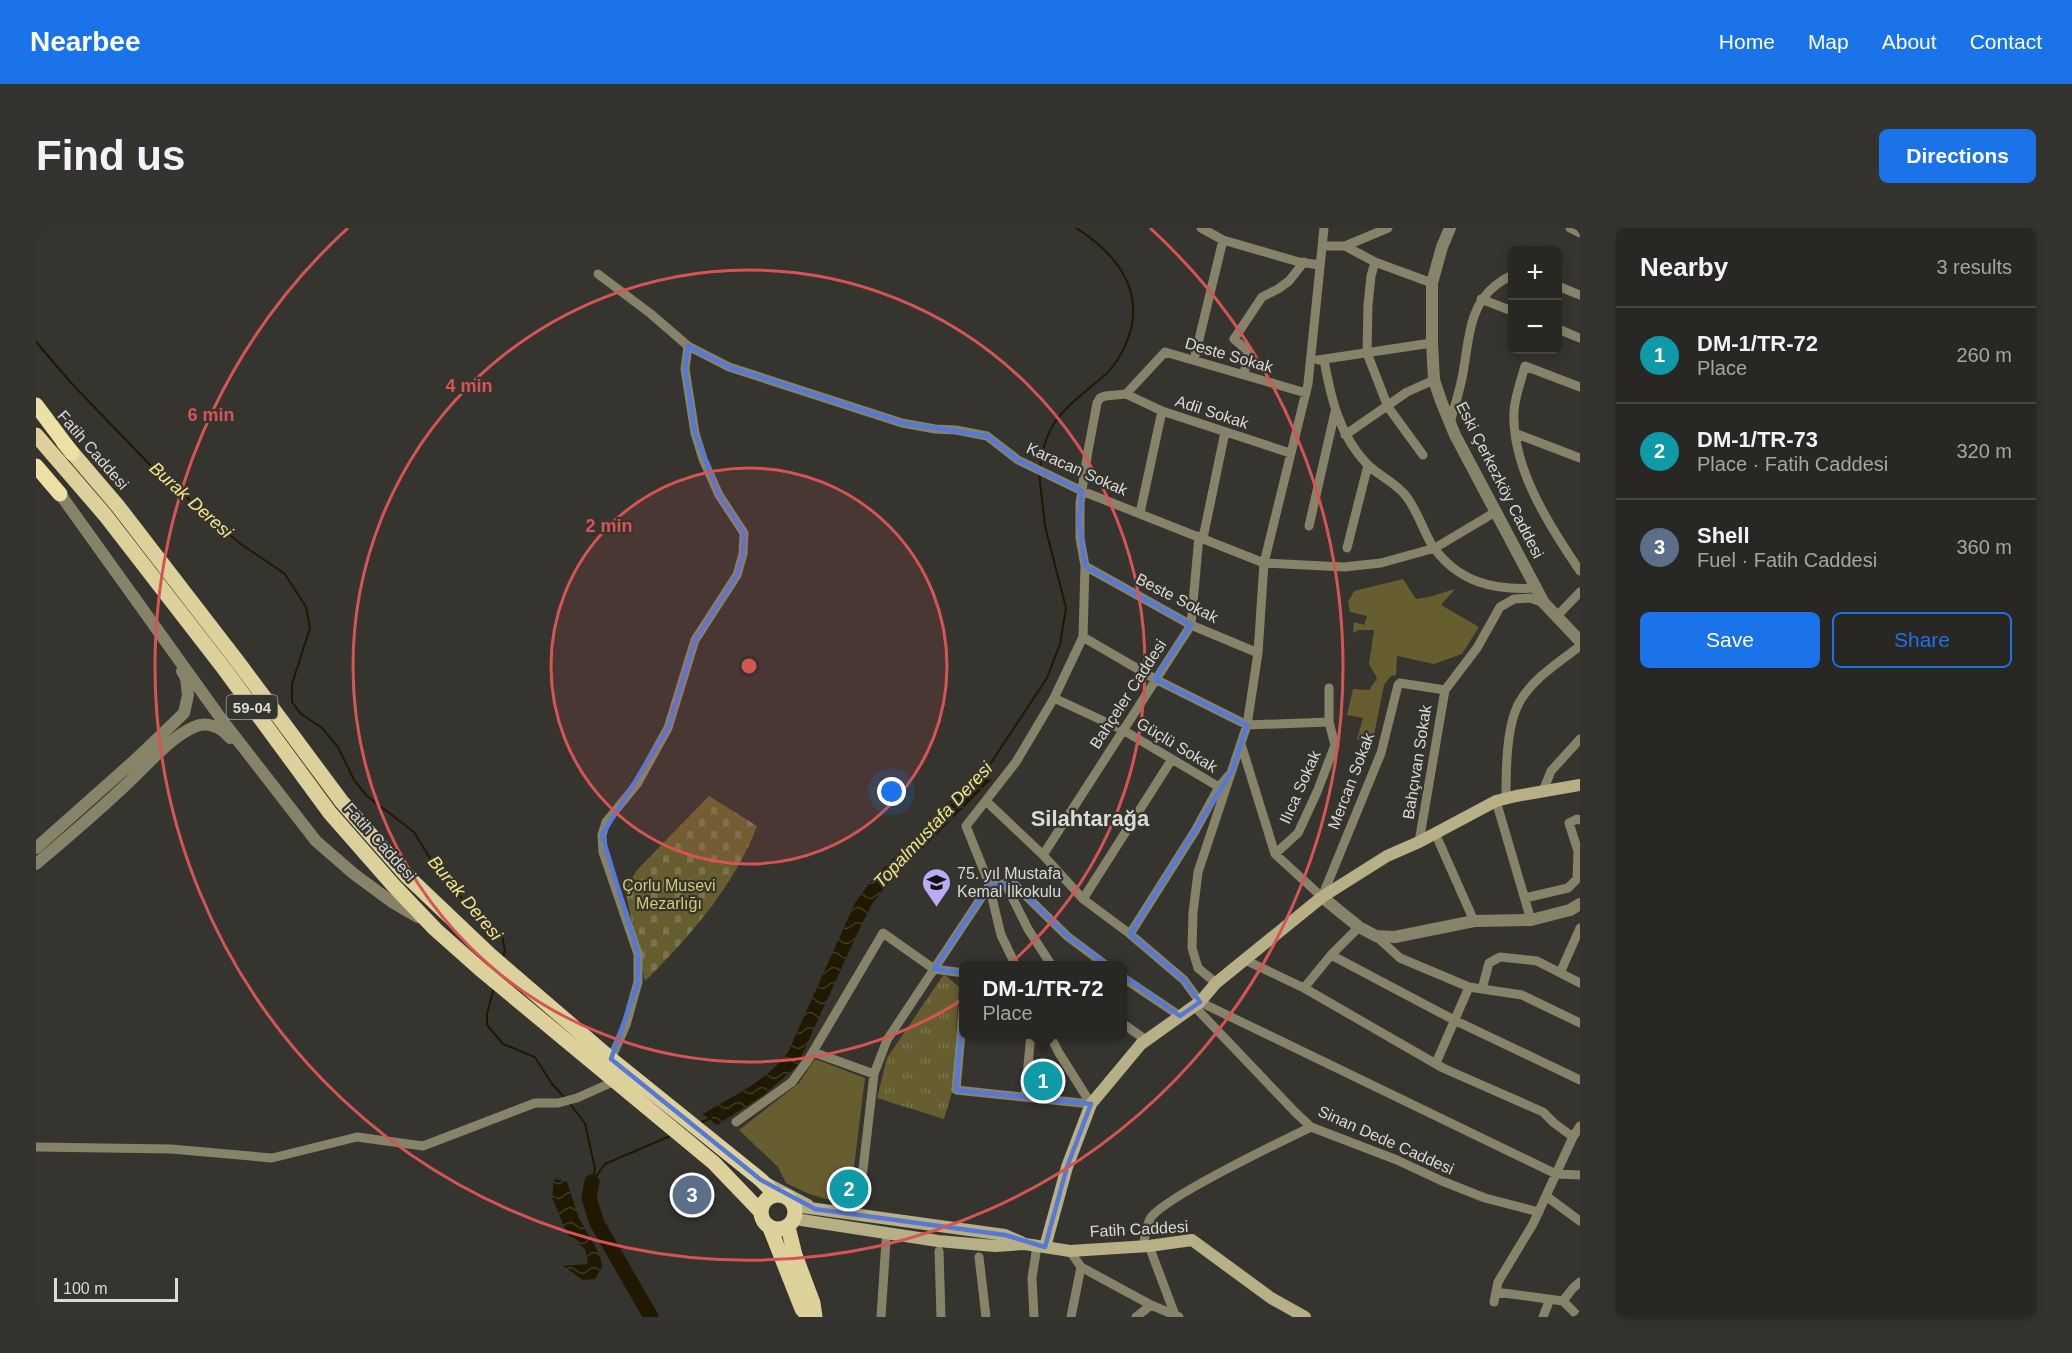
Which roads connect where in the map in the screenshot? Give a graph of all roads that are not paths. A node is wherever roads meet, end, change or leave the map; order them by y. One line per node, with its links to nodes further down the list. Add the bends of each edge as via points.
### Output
1 (1324, 228): 8 (street)
2 (1388, 228): 9 (street)
3 (1450, 228): 15 (street, Eski Çerkezköy Caddesi)
4 (1570, 228): 6 (street)
5 (1207, 229): 7 (street)
6 (1580, 233)
7 (1223, 240): 10 (street); 25 (street)
8 (1322, 246): 9 (street); 12 (street)
9 (1345, 246): 11 (street)
10 (1304, 262): 12 (street); 28 (street, via 1289,281 1262,297 1234,339 1248,351)
11 (1375, 262): 15 (street); 24 (street, via 1368,305)
12 (1320, 265): 27 (street)
13 (598, 274): 23 (street, Karacan Sokak)
14 (1508, 277): 18 (street)
15 (1432, 284): 22 (street, Eski Çerkezköy Caddesi)
16 (1562, 288): 17 (street)
17 (1580, 295)
18 (1481, 299): 19 (street); 38 (street, via 1473,318)
19 (1508, 310)
20 (1562, 331): 21 (street)
21 (1580, 338)
22 (1432, 343): 24 (street); 29 (street, Eski Çerkezköy Caddesi)
23 (688, 346): 50 (street, Karacan Sokak, via 729,367 902,423 987,436 1030,467); 133 (street, via 685,369 695,433 719,495 744,533 743,554 737,574 695,640 668,728 637,784 606,822 602,835 603,852 638,954 638,982)
24 (1367, 353): 26 (street); 34 (street)
25 (1194, 360): 28 (street, Deste Sokak); 32 (street, Deste Sokak, via 1165,352)
26 (1324, 360): 27 (street); 37 (street)
27 (1312, 361): 31 (street)
28 (1244, 375): 31 (street, Deste Sokak)
29 (1434, 380): 34 (street, via 1407,392); 38 (street, Eski Çerkezköy Caddesi)
30 (1580, 387): 40 (street, via 1525,366 1515,400)
31 (1306, 393): 44 (street)
32 (1126, 394): 35 (street, Adil Sokak); 50 (street, via 1105,396 1097,403)
33 (36, 405): 43 (highway)
34 (1388, 407): 42 (street); 46 (street)
35 (1162, 411): 39 (street, Adil Sokak); 53 (street)
36 (36, 412): 43 (main road, Fatih Caddesi / 59-04)
37 (1335, 412): 42 (street); 54 (street)
38 (1450, 423): 52 (street, Eski Çerkezköy Caddesi)
39 (1225, 432): 44 (street, Adil Sokak); 55 (street, Bahçeler Caddesi)
40 (1517, 434): 47 (street); 60 (street, via 1518,450 1536,498 1548,524)
41 (36, 435): 106 (main road, Fatih Caddesi / 59-04, via 112,524 330,813)
42 (1345, 435): 48 (street)
43 (72, 453): 133 (main road, Fatih Caddesi / 59-04, via 117,505 342,802 407,876 489,954)
44 (1290, 453): 58 (street)
45 (36, 455): 51 (street)
46 (1423, 455)
47 (1580, 459)
48 (1368, 465): 56 (street); 57 (street, via 1407,496)
49 (36, 466): 51 (highway)
50 (1082, 491): 53 (street, Karacan Sokak); 59 (street, via 1079,521)
51 (60, 494): 66 (street)
52 (1497, 511): 57 (street, Karacan Sokak); 61 (street, Eski Çerkezköy Caddesi)
53 (1140, 513): 55 (street, Karacan Sokak)
54 (1309, 526)
55 (1201, 537): 58 (street, Karacan Sokak); 65 (street, Bahçeler Caddesi)
56 (1347, 548)
57 (1435, 548): 58 (street, Karacan Sokak, via 1380,563 1344,567); 61 (street, via 1451,568 1487,586)
58 (1264, 563): 69 (street)
59 (1086, 566): 65 (street, Beste Sokak); 67 (street)
60 (1580, 571)
61 (1536, 588): 63 (street, Eski Çerkezköy Caddesi)
62 (1580, 592): 64 (street)
63 (1544, 603): 64 (street, Eski Çerkezköy Caddesi); 72 (street, Bahçıvan Sokak, via 1530,598 1514,599 1500,607 1477,648)
64 (1557, 616): 68 (street, Eski Çerkezköy Caddesi)
65 (1191, 625): 69 (street, Beste Sokak); 70 (street, Bahçeler Caddesi)
66 (162, 636): 79 (street); 85 (street, via 186,678 184,713)
67 (1083, 637): 70 (street); 73 (street)
68 (1579, 640): 86 (street, via 1519,703 1511,726)
69 (1258, 653): 75 (street)
70 (1155, 679): 75 (street); 76 (street, Bahçeler Caddesi)
71 (1329, 688): 74 (street, Ilıca Sokak)
72 (1444, 690): 91 (street, Bahçıvan Sokak); 98 (street, Mercan Sokak, via 1400,682 1398,685 1381,753)
73 (1054, 698): 76 (street, Güçlü Sokak); 87 (street, via 1016,762)
74 (1329, 722): 75 (street); 93 (street, Ilıca Sokak, via 1335,745 1317,792 1298,833)
75 (1247, 724): 78 (street)
76 (1123, 730): 80 (street, Güçlü Sokak); 94 (street, Bahçeler Caddesi)
77 (1580, 739): 84 (street, via 1551,771)
78 (1241, 744): 81 (street); 93 (street)
79 (250, 756): 88 (street, via 224,730 211,725 195,726); 106 (street, via 316,841 364,881)
80 (1172, 759): 83 (street, Güçlü Sokak); 100 (street)
81 (1232, 771): 83 (street); 118 (street, via 1198,872 1193,913 1192,948 1198,968)
82 (1580, 785): 84 (main road)
83 (1219, 787): 107 (street)
84 (1543, 791): 86 (main road)
85 (92, 798): 88 (street); 92 (street)
86 (1501, 800): 90 (main road); 99 (street)
87 (986, 801): 94 (street, Sinan Dede Caddesi); 97 (street, via 966,826)
88 (101, 808): 95 (street)
89 (1580, 820): 99 (street, via 1569,823 1578,851 1577,879 1568,888)
90 (1435, 833): 91 (main road); 103 (street)
91 (1419, 842): 98 (main road, via 1386,856)
92 (38, 843)
93 (1275, 854): 98 (street)
94 (1043, 855): 100 (street, Sinan Dede Caddesi)
95 (36, 863)
96 (1005, 883): 97 (street); 112 (street); 113 (street, via 1019,887 1067,936)
97 (989, 886): 111 (street, via 1001,934); 114 (street)
98 (1322, 897): 104 (street); 110 (main road)
99 (1525, 898): 102 (street)
100 (1083, 899): 107 (street, Sinan Dede Caddesi)
101 (1580, 904): 102 (street)
102 (1531, 920): 103 (street)
103 (1474, 921): 108 (street, via 1395,937)
104 (1359, 927): 108 (street); 109 (street)
105 (1580, 928): 116 (street)
106 (435, 929): 137 (main road, Fatih Caddesi / 59-04)
107 (1130, 934): 123 (street, Sinan Dede Caddesi, via 1184,980)
108 (1376, 936): 120 (street, via 1400,958)
109 (1331, 955): 121 (street); 125 (street)
110 (1245, 960): 118 (main road); 121 (street)
111 (1014, 961)
112 (1049, 961)
113 (1100, 961)
114 (934, 969): 115 (street); 132 (street, via 883,933); 135 (street, via 887,1040)
115 (959, 972)
116 (1560, 973): 119 (street); 122 (street, via 1537,961 1500,957 1489,963)
117 (1127, 980): 124 (street)
118 (1216, 983): 123 (main road)
119 (1580, 983)
120 (1469, 987): 122 (street); 125 (street)
121 (1304, 988): 134 (street)
122 (1482, 989): 126 (street, via 1522,995)
123 (1197, 1004): 124 (main road); 142 (street, Sinan Dede Caddesi); 146 (street)
124 (1180, 1016): 131 (main road)
125 (1454, 1020): 134 (street); 136 (street)
126 (1580, 1023)
127 (1127, 1027): 131 (street)
128 (960, 1039): 138 (street, via 956,1090)
129 (1031, 1039): 138 (street)
130 (1051, 1039): 139 (street)
131 (1146, 1040): 139 (main road)
132 (813, 1052): 135 (street); 141 (street, via 792,1082)
133 (611, 1059): 140 (main road, Fatih Caddesi / 59-04)
134 (1436, 1063): 144 (street, via 1543,1112)
135 (874, 1074): 151 (street)
136 (1580, 1080)
137 (615, 1081): 140 (main road, Fatih Caddesi / 59-04); 145 (street, via 577,1098 535,1103 423,1146 357,1137 272,1158 171,1149)
138 (1025, 1096): 139 (street)
139 (1091, 1104): 159 (main road)
140 (661, 1110): 148 (main road, Fatih Caddesi, via 724,1149); 153 (main road, Fatih Caddesi)
141 (736, 1122)
142 (1311, 1126): 154 (street, Sinan Dede Caddesi, via 1485,1198); 160 (street, via 1173,1200 1151,1218)
143 (1580, 1126): 144 (street)
144 (1573, 1137): 146 (street)
145 (36, 1147)
146 (1556, 1174): 147 (street); 150 (street)
147 (1580, 1175)
148 (761, 1180): 149 (main road, Fatih Caddesi); 152 (main road)
149 (776, 1195): 153 (main road, via 767,1198); 155 (main road, via 790,1198)
150 (1546, 1196): 154 (street); 156 (street)
151 (859, 1204)
152 (815, 1209): 155 (main road, Fatih Caddesi); 159 (main road, Fatih Caddesi, via 1005,1235)
153 (761, 1212): 157 (main road, via 762,1220)
154 (1539, 1212): 166 (street, via 1498,1281 1495,1297)
155 (793, 1217): 157 (main road, via 781,1230); 159 (main road, Fatih Caddesi, via 862,1230 995,1246); 171 (main road, via 795,1255)
156 (1580, 1221)
157 (770, 1228): 170 (main road, via 802,1309)
158 (886, 1241): 172 (street)
159 (1036, 1245): 162 (main road, Fatih Caddesi); 175 (street, via 1032,1278)
160 (1146, 1246): 162 (main road, Fatih Caddesi); 169 (street); 178 (main road, Fatih Caddesi, via 1192,1240 1271,1298)
161 (939, 1251): 173 (street)
162 (1070, 1251): 164 (street)
163 (979, 1257): 174 (street)
164 (1081, 1267): 168 (street); 176 (street)
165 (1580, 1282): 167 (street)
166 (1550, 1299): 167 (street); 179 (street)
167 (1563, 1301): 180 (street)
168 (1151, 1305): 169 (street); 177 (street)
169 (1177, 1316)
170 (809, 1317)
171 (815, 1317)
172 (881, 1317)
173 (941, 1317)
174 (986, 1317)
175 (1034, 1317)
176 (1071, 1317)
177 (1136, 1317)
178 (1305, 1317)
179 (1543, 1317)
180 (1579, 1317)

